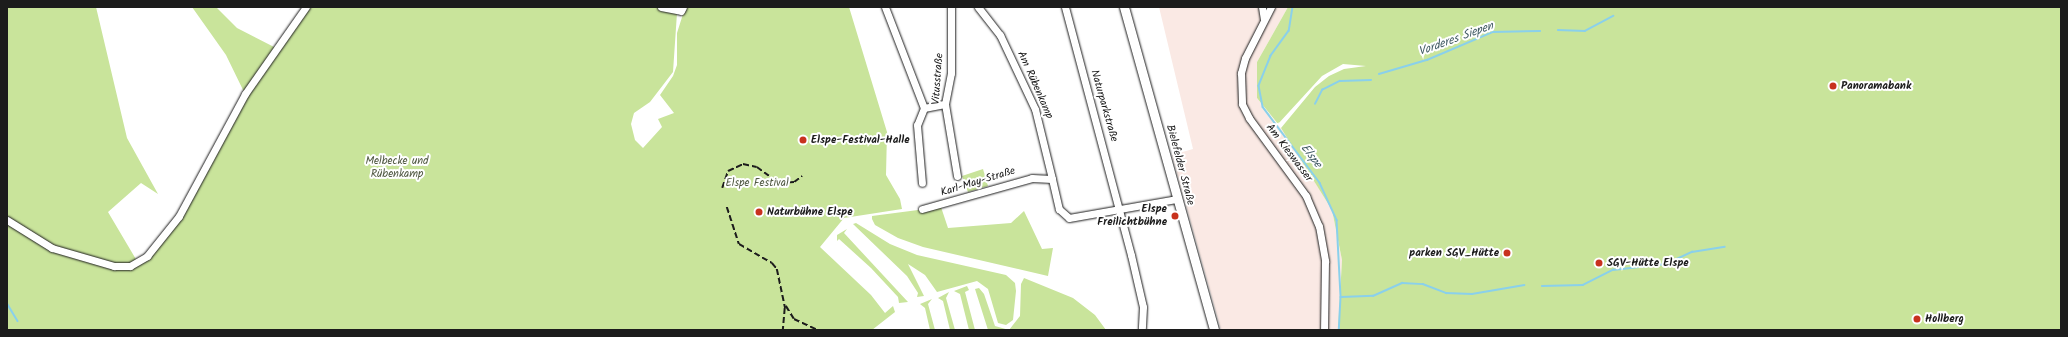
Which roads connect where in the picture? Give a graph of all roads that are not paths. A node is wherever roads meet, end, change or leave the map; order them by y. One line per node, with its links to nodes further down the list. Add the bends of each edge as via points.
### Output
1 (306, 7): 21 (street, via 245,94 200,184 177,220 158,245 141,260 120,267 52,248)
2 (661, 7): 3 (street, via 681,11)
3 (683, 7)
4 (885, 7): 14 (street)
5 (951, 7): 13 (street, Vitusstraße, via 951,73)
6 (978, 7): 11 (street, Am Rübenkamp)
7 (1065, 7): 20 (street, Naturparkstraße)
8 (1124, 7): 18 (main road, Bielefelder Straße)
9 (1262, 7): 12 (street)
10 (1271, 7): 12 (street, Am Kieswasser)
11 (986, 10): 16 (street, Am Rübenkamp, via 1035,109)
12 (1264, 19): 24 (street, Am Kieswasser, via 1241,73 1242,104 1252,123 1306,196 1319,226 1324,261)
13 (945, 104): 14 (street); 15 (street, Vitusstraße)
14 (924, 108): 17 (street, via 917,125)
15 (957, 176)
16 (1052, 179): 19 (street, Karl-May-Straße, via 1025,178); 20 (street, via 1059,209 1066,217 1081,218)
17 (922, 183)
18 (1177, 199): 20 (street); 23 (main road, Bielefelder Straße)
19 (922, 209)
20 (1120, 210): 22 (street, Naturparkstraße, via 1142,299)
21 (7, 220)
22 (1142, 328)
23 (1214, 330)
24 (1324, 330)

